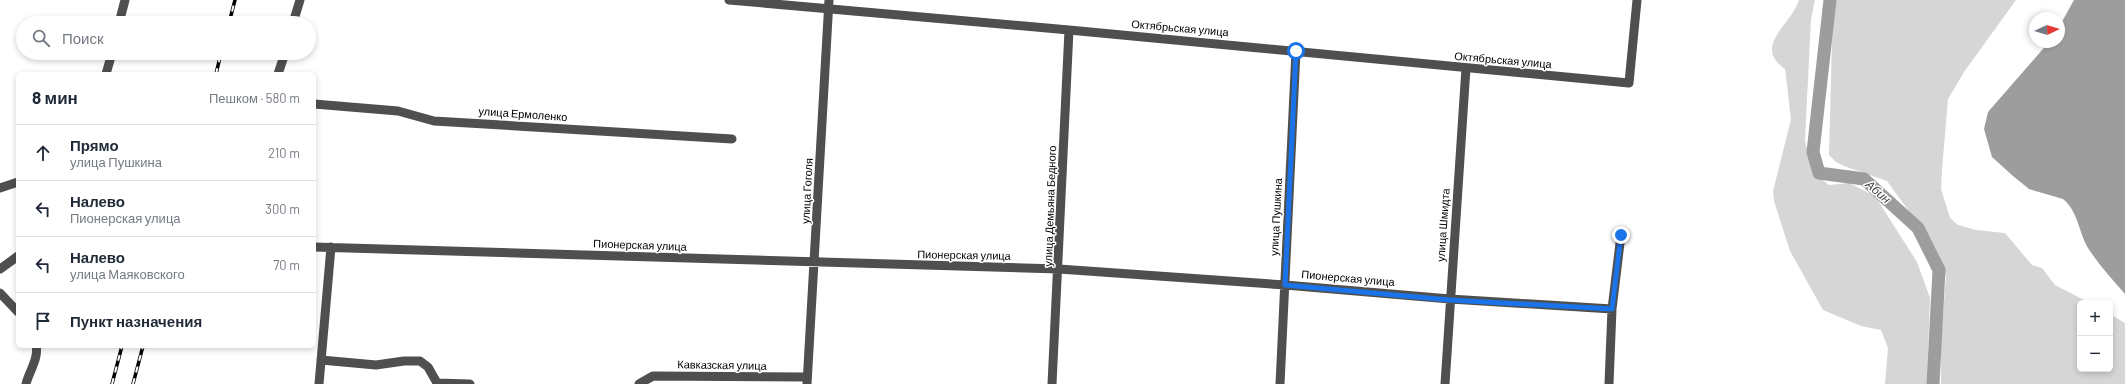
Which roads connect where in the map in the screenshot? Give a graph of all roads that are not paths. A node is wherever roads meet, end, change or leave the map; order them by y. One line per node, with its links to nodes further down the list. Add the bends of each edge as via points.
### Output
1 (125, 0): 6 (street)
2 (300, 0): 7 (street)
3 (730, 0): 5 (street, Октябрьская улица)
4 (1637, 0): 12 (street, Октябрьская улица, via 1629,83)
5 (829, 5): 8 (street, Октябрьская улица); 23 (street, улица Гоголя)
6 (121, 16)
7 (295, 16)
8 (1069, 30): 9 (street, Октябрьская улица); 25 (street, улица Демьяна Бедного)
9 (1296, 51): 12 (street, Октябрьская улица); 26 (street, улица Пушкина)
10 (110, 60): 13 (street)
11 (283, 60): 14 (street)
12 (1466, 68): 28 (street, улица Шмидта)
13 (107, 72)
14 (279, 72)
15 (316, 104): 16 (street, улица Ермоленко, via 398,111 434,121)
16 (732, 139)
17 (16, 183): 18 (street)
18 (0, 188)
19 (1621, 235): 29 (street)
20 (316, 247): 21 (street, Пионерская улица)
21 (331, 247): 23 (street, Пионерская улица); 32 (street)
22 (16, 257): 24 (street)
23 (814, 263): 25 (street, Пионерская улица); 33 (street, улица Гоголя)
24 (0, 269)
25 (1059, 269): 26 (street, Пионерская улица); 38 (street, улица Демьяна Бедного)
26 (1285, 285): 28 (street, Пионерская улица); 39 (street, улица Пушкина)
27 (0, 293): 30 (street)
28 (1450, 300): 29 (street, Пионерская улица); 40 (street, улица Шмидта)
29 (1612, 309): 41 (street)
30 (16, 310)
31 (36, 348): 34 (street)
32 (321, 360): 35 (street); 36 (street, via 376,365 404,361 420,362 428,367 437,383)
33 (807, 381): 37 (street, Кавказская улица, via 653,376)
34 (26, 384)
35 (319, 384)
36 (470, 384)
37 (639, 384)
38 (1052, 384)
39 (1280, 384)
40 (1445, 384)
41 (1609, 384)

